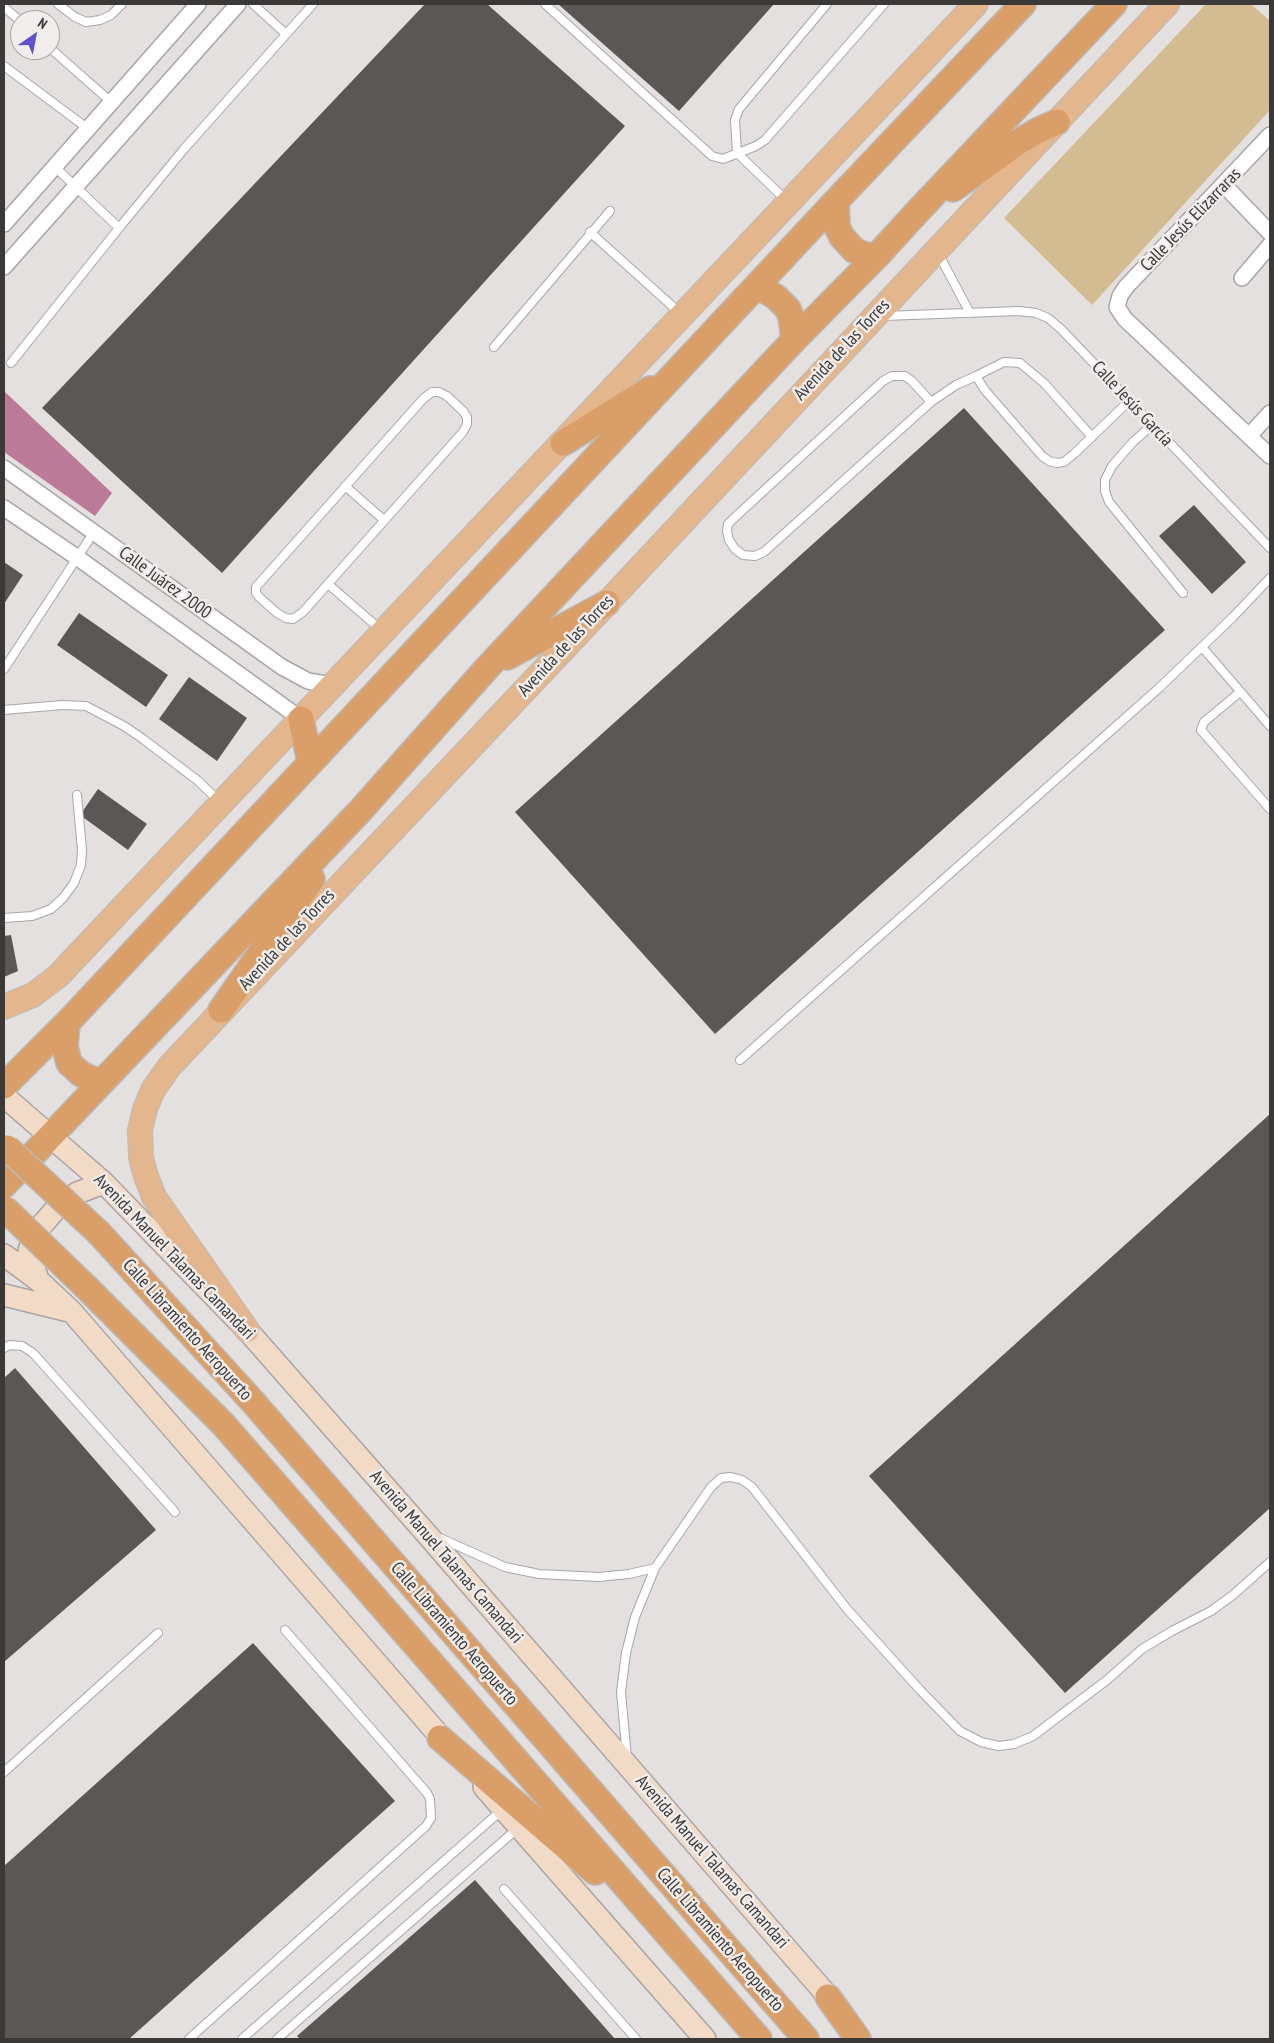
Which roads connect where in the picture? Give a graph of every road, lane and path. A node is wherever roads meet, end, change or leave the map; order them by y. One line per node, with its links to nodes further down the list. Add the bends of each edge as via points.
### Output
1 (58, 4): 2 (lane, via 75,18 86,22 111,15)
2 (122, 4)
3 (198, 4): 17 (street)
4 (238, 4): 24 (street)
5 (253, 4): 14 (lane)
6 (313, 4): 14 (lane)
7 (545, 4): 21 (lane, via 712,156 723,159)
8 (827, 4): 21 (lane, via 739,109 735,120)
9 (884, 4): 21 (lane, via 765,140)
10 (976, 4): 26 (main road)
11 (1023, 4): 25 (highway)
12 (1114, 4): 27 (highway, Avenida de las Torres)
13 (1167, 4): 18 (main road, Avenida de las Torres)
14 (286, 34): 30 (lane)
15 (60, 57): 17 (lane)
16 (4, 66): 19 (lane)
17 (110, 102): 19 (street)
18 (1057, 122): 27 (highway, via 1030,135); 34 (main road, Avenida de las Torres)
19 (87, 128): 22 (street)
20 (1270, 136): 23 (street, Calle Jesús Elizarraras)
21 (737, 153): 26 (lane)
22 (54, 166): 24 (lane); 29 (street)
23 (1224, 185): 32 (street); 51 (street, Calle Jesús Elizarraras, via 1126,287 1117,307 1125,319)
24 (74, 186): 30 (lane); 36 (street)
25 (836, 201): 35 (highway, via 837,227 842,237 854,250); 38 (highway)
26 (789, 202): 40 (main road)
27 (919, 210): 35 (highway, Avenida de las Torres)
28 (610, 211): 31 (lane)
29 (4, 224)
30 (119, 228): 44 (lane)
31 (590, 232): 40 (lane); 43 (lane)
32 (1270, 233)
33 (1270, 245): 37 (street)
34 (936, 250): 39 (lane); 41 (main road, Avenida de las Torres)
35 (876, 257): 42 (highway, Avenida de las Torres)
36 (4, 266)
37 (1242, 278)
38 (757, 286): 42 (highway, via 788,308); 45 (highway)
39 (970, 313): 41 (lane, Calle Jesús García); 47 (lane, Calle Jesús García, via 1019,311 1048,318)
40 (683, 315): 53 (main road)
41 (874, 316): 65 (main road, Avenida de las Torres)
42 (794, 340): 68 (highway, Avenida de las Torres)
43 (494, 347)
44 (11, 363)
45 (680, 370): 53 (highway); 75 (highway)
46 (976, 376): 48 (lane); 52 (lane, via 1004,362 1020,363 1044,383); 52 (lane, via 1049,461 1064,462)
47 (1129, 401): 50 (lane, Calle Jesús García); 52 (lane)
48 (931, 402): 48 (lane, via 764,552 756,556 743,555 735,549 729,540 728,524 883,382 892,376 905,376)
49 (1270, 413): 51 (street)
50 (1152, 425): 60 (lane, Calle Jesús García); 64 (lane, via 1112,466 1104,480 1105,490 1109,502)
51 (1248, 436): 54 (street)
52 (1092, 437)
53 (563, 443): 66 (main road)
54 (1270, 456)
55 (4, 468): 59 (street, Calle Juárez 2000)
56 (345, 486): 58 (lane); 58 (lane, via 432,392 439,392 456,404 467,417 463,432); 63 (lane, via 256,587 256,592 278,613 293,619)
57 (4, 508): 61 (street, Calle Juárez 2000)
58 (384, 520): 63 (lane)
59 (94, 532): 61 (lane); 70 (street, Calle Juárez 2000, via 282,667 308,681)
60 (1270, 548)
61 (78, 558): 69 (lane); 73 (street, Calle Juárez 2000)
62 (1270, 578): 67 (lane)
63 (328, 584): 66 (lane)
64 (1183, 594)
65 (607, 603): 68 (highway); 82 (main road, Avenida de las Torres)
66 (383, 632): 70 (main road)
67 (1202, 647): 71 (lane); 84 (lane)
68 (488, 668): 79 (highway, Avenida de las Torres)
69 (4, 670)
70 (332, 686): 73 (main road)
71 (1240, 692): 74 (lane); 78 (lane, via 1204,722 1201,730)
72 (4, 710): 77 (lane, via 62,704 86,706 143,739)
73 (301, 719): 75 (highway); 77 (main road)
74 (1270, 726)
75 (310, 762): 83 (highway)
76 (77, 795): 80 (lane, via 82,850 81,865 74,883 50,909 32,916)
77 (222, 803): 81 (main road, via 58,976 33,995)
78 (1270, 809)
79 (360, 811): 82 (highway); 85 (highway, Avenida de las Torres)
80 (4, 918)
81 (4, 1006)
82 (221, 1010): 97 (main road, Avenida de las Torres, via 168,1067 153,1090 140,1130 141,1158 154,1197)
83 (67, 1023): 85 (highway, via 64,1047 69,1063 88,1079); 86 (highway)
84 (740, 1060)
85 (101, 1083): 88 (highway, Avenida de las Torres)
86 (4, 1086)
87 (4, 1096): 88 (main road, Avenida Manuel Talamas Camandari)
88 (51, 1136): 90 (main road, Avenida Manuel Talamas Camandari); 91 (highway, Avenida de las Torres)
89 (4, 1146): 120 (highway, Calle Libramiento Aeropuerto, bridge, via 99,1233 260,1410)
90 (104, 1183): 94 (main road, via 77,1193 55,1210 34,1234 29,1251); 97 (main road, Avenida Manuel Talamas Camandari)
91 (4, 1185)
92 (4, 1208): 111 (highway, Calle Libramiento Aeropuerto, bridge, via 223,1424)
93 (4, 1255): 94 (main road)
94 (38, 1280): 96 (main road)
95 (4, 1294): 96 (main road)
96 (72, 1312): 105 (main road)
97 (247, 1330): 100 (main road, Avenida Manuel Talamas Camandari)
98 (4, 1348): 99 (lane, via 22,1346 33,1353)
99 (174, 1512)
100 (424, 1531): 102 (lane, via 505,1567 539,1574 599,1577); 106 (main road, Avenida Manuel Talamas Camandari)
101 (1270, 1562): 102 (lane, via 1234,1596 1142,1649 1033,1736 999,1746 981,1742 960,1730 920,1690 847,1610 776,1516 742,1480 721,1478 711,1486)
102 (655, 1568): 106 (lane, via 635,1617 625,1663 621,1692)
103 (285, 1630): 114 (lane, via 427,1793 430,1818 426,1826)
104 (158, 1633): 107 (lane)
105 (440, 1738): 108 (main road); 111 (highway)
106 (627, 1764): 112 (main road, Avenida Manuel Talamas Camandari)
107 (4, 1772)
108 (503, 1809): 109 (main road); 113 (lane)
109 (519, 1827): 116 (lane); 118 (main road)
110 (504, 1889): 117 (lane)
111 (666, 1934): 119 (highway, Calle Libramiento Aeropuerto)
112 (828, 1997): 121 (highway); 122 (main road, Avenida Manuel Talamas Camandari)
113 (251, 2036): 115 (lane)
114 (189, 2039)
115 (242, 2039)
116 (277, 2039)
117 (636, 2039)
118 (705, 2039)
119 (759, 2039)
120 (806, 2039)
121 (858, 2039)
122 (866, 2039)

